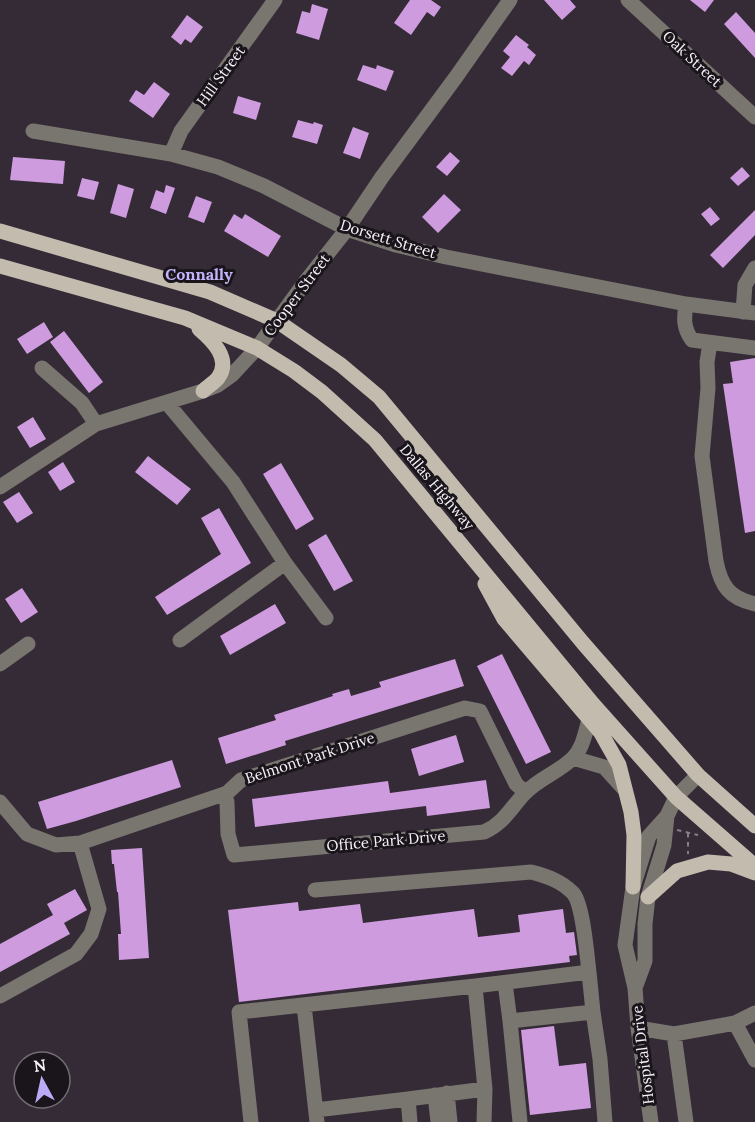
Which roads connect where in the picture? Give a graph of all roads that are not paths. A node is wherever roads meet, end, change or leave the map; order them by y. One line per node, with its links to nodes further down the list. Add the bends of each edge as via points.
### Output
1 (275, 0): 6 (street, Hill Street, via 181,131)
2 (510, 0): 7 (street, Cooper Street)
3 (628, 0): 4 (street, Oak Street)
4 (755, 117)
5 (33, 131): 6 (street, Dorsett Street)
6 (171, 154): 7 (street, Dorsett Street, via 255,182)
7 (347, 229): 11 (street, Dorsett Street, via 446,257); 14 (street, Cooper Street)
8 (4, 231): 14 (main road, Dallas Highway, via 210,292)
9 (0, 266): 13 (main road, Dallas Highway)
10 (755, 268): 12 (street, via 745,285)
11 (686, 304): 12 (street, Dorsett Street); 15 (street, via 686,332 692,340)
12 (749, 313)
13 (185, 318): 16 (main road, Dallas Highway); 19 (main road, via 216,343 220,353 218,378)
14 (277, 321): 16 (street, Cooper Street); 32 (main road, Dallas Highway, via 379,397)
15 (710, 343): 17 (street); 25 (street, via 702,456 716,561 729,593)
16 (257, 348): 19 (street, Cooper Street, via 232,375); 23 (main road, Dallas Highway, via 321,392 375,440)
17 (755, 348)
18 (42, 368): 21 (street, via 82,403)
19 (203, 391): 20 (street, Cooper Street)
20 (167, 403): 21 (street, Cooper Street); 24 (street, via 233,482)
21 (96, 424): 22 (street, Cooper Street)
22 (0, 487)
23 (468, 553): 30 (main road, via 504,619); 36 (main road, Dallas Highway)
24 (285, 563): 26 (street); 27 (street)
25 (755, 604)
26 (326, 618)
27 (180, 639)
28 (28, 644): 29 (street)
29 (0, 664)
30 (589, 720): 31 (street, Office Park Drive, via 582,745); 33 (main road, via 619,765)
31 (573, 758): 33 (street, via 604,768); 34 (street, Office Park Drive)
32 (698, 775): 36 (street, Hospital Drive); 39 (main road, Dallas Highway)
33 (625, 790): 43 (main road, via 634,836)
34 (525, 792): 35 (street, Belmont Park Drive, via 516,784 480,711 465,708 241,780); 35 (street, Office Park Drive, via 511,812 484,832 234,855)
35 (224, 794): 40 (street, Belmont Park Drive)
36 (676, 797): 38 (street, Hospital Drive); 41 (main road, Dallas Highway)
37 (0, 802): 40 (street, Belmont Park Drive, via 27,834 56,845)
38 (667, 816): 43 (street, Hospital Drive, via 649,836); 45 (street, Hospital Drive, via 664,845)
39 (755, 826)
40 (80, 843): 50 (street, via 99,909 91,934 76,954)
41 (755, 866)
42 (755, 873): 45 (main road, via 730,864 708,862 677,871)
43 (633, 887): 49 (street, Hospital Drive, via 625,945)
44 (315, 891): 46 (street, via 531,872 554,878 575,895)
45 (648, 897): 49 (street, Hospital Drive, via 645,961)
46 (589, 972): 47 (street); 52 (street)
47 (505, 983): 48 (street); 54 (street)
48 (475, 987): 51 (street); 59 (street)
49 (635, 988): 56 (street, Hospital Drive)
50 (0, 996)
51 (304, 1005): 62 (street); 63 (street, via 240,1012)
52 (593, 1012): 54 (street); 69 (street)
53 (755, 1013): 55 (street)
54 (510, 1021): 68 (street)
55 (735, 1023): 57 (street); 58 (street)
56 (638, 1028): 57 (street); 70 (street, Hospital Drive)
57 (674, 1034): 71 (street)
58 (755, 1060)
59 (485, 1089): 60 (street); 67 (street)
60 (441, 1094): 61 (street); 65 (street); 66 (street)
61 (408, 1099): 62 (street); 64 (street)
62 (316, 1116)
63 (251, 1122)
64 (410, 1122)
65 (438, 1122)
66 (450, 1122)
67 (484, 1122)
68 (520, 1122)
69 (605, 1122)
70 (651, 1122)
71 (686, 1122)

